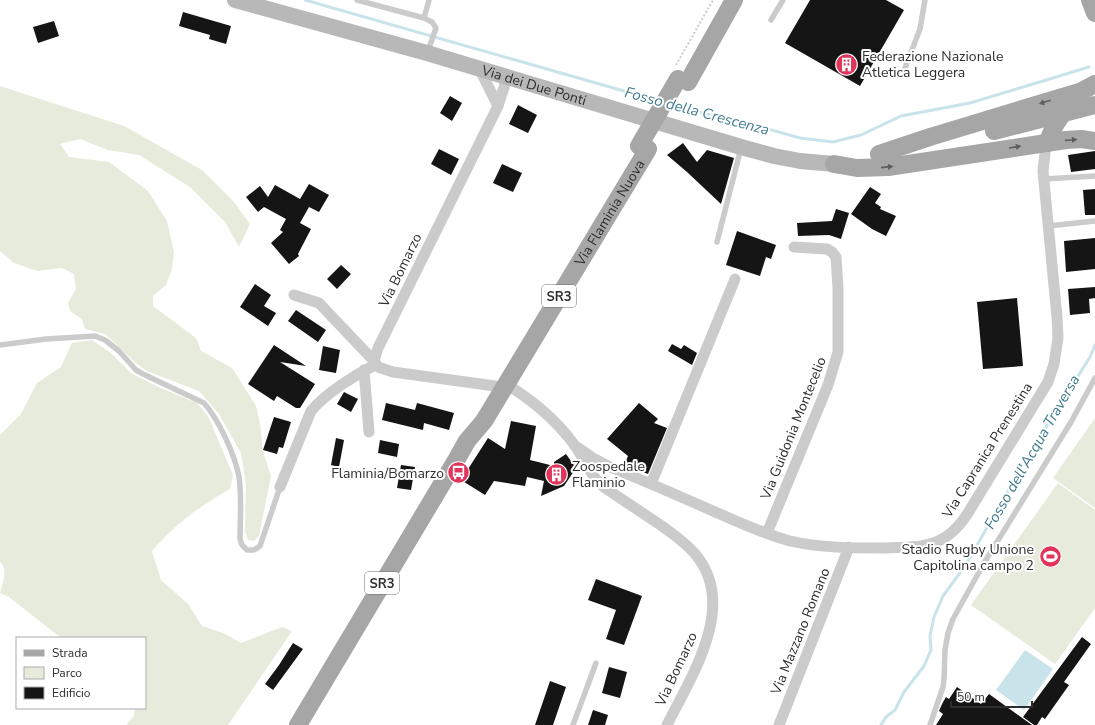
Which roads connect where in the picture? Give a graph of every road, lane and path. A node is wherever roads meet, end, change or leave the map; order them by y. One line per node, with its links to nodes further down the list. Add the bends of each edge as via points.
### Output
1 (235, 0): 15 (street, Via dei Due Ponti)
2 (357, 0): 12 (lane)
3 (430, 0): 12 (lane)
4 (713, 0): 18 (path)
5 (721, 0): 18 (main road, Via Flaminia Nuova / SR3)
6 (734, 0): 14 (main road, Via Flaminia Nuova / SR3)
7 (741, 0): 14 (lane)
8 (783, 0): 13 (lane)
9 (925, 0): 16 (lane, via 920,29)
10 (1090, 0): 11 (main road)
11 (1095, 13)
12 (424, 18): 15 (lane, via 432,22 436,28)
13 (771, 20)
14 (719, 27): 18 (main road, Via Flaminia Nuova / SR3)
15 (429, 49): 17 (street, Via dei Due Ponti)
16 (905, 68)
17 (480, 70): 19 (street, Via dei Due Ponti); 22 (street)
18 (680, 77): 40 (main road, Via Flaminia Nuova / SR3, bridge, via 644,147)
19 (507, 78): 22 (street, Via Bomarzo); 25 (street, Via dei Due Ponti)
20 (1089, 87): 24 (main road, via 1068,106); 26 (main road, one-way to 26)
21 (1095, 105): 26 (main road, bridge, via 994,131)
22 (498, 106): 37 (street, Via Bomarzo, via 378,348)
23 (1095, 141): 24 (main road, one-way to 23, via 1076,139)
24 (1047, 142): 27 (main road, one-way to 24, via 857,168 888,167); 29 (street, Via Capranica Prenestina)
25 (741, 148): 27 (street, Via dei Due Ponti, via 800,161); 32 (lane)
26 (878, 154): 27 (main road)
27 (834, 164)
28 (1095, 176): 29 (lane)
29 (1044, 179): 31 (street, Via Capranica Prenestina)
30 (1095, 221): 31 (lane)
31 (1048, 226): 46 (street, Via Capranica Prenestina, via 1057,317 1058,344 1054,364 1044,388 972,506 954,530 931,544 914,547)
32 (717, 242)
33 (794, 247): 45 (street, Via Guidonia Montecelio, via 827,249 836,257 838,352 828,385)
34 (735, 279): 43 (street)
35 (294, 295): 37 (street, via 319,303)
36 (0, 345): 44 (lane, via 95,336 119,351 143,374 204,403 220,426 234,457 239,478 240,539 247,550 254,550 260,546)
37 (374, 363): 38 (street); 40 (street, Via Bomarzo, via 393,372)
38 (364, 370): 41 (street); 44 (street, via 320,400 311,411)
39 (1095, 378): 52 (lane, via 953,619 945,650 944,679)
40 (500, 385): 42 (street, Via Bomarzo, via 542,409); 48 (main road, Via Flaminia Nuova / SR3, via 472,425 467,441)
41 (370, 432)
42 (574, 445): 43 (street, Via Bomarzo, via 604,464); 50 (street, Via Bomarzo, via 597,481 687,545 700,560 710,579 713,604 709,634)
43 (651, 484): 45 (street, Via Capranica Prenestina)
44 (280, 487)
45 (767, 534): 46 (street, Via Capranica Prenestina, via 800,543)
46 (849, 547): 51 (street, Via Mazzano Romano)
47 (596, 663): 49 (lane)
48 (298, 725)
49 (573, 725)
50 (667, 725)
51 (779, 725)
52 (930, 725)

